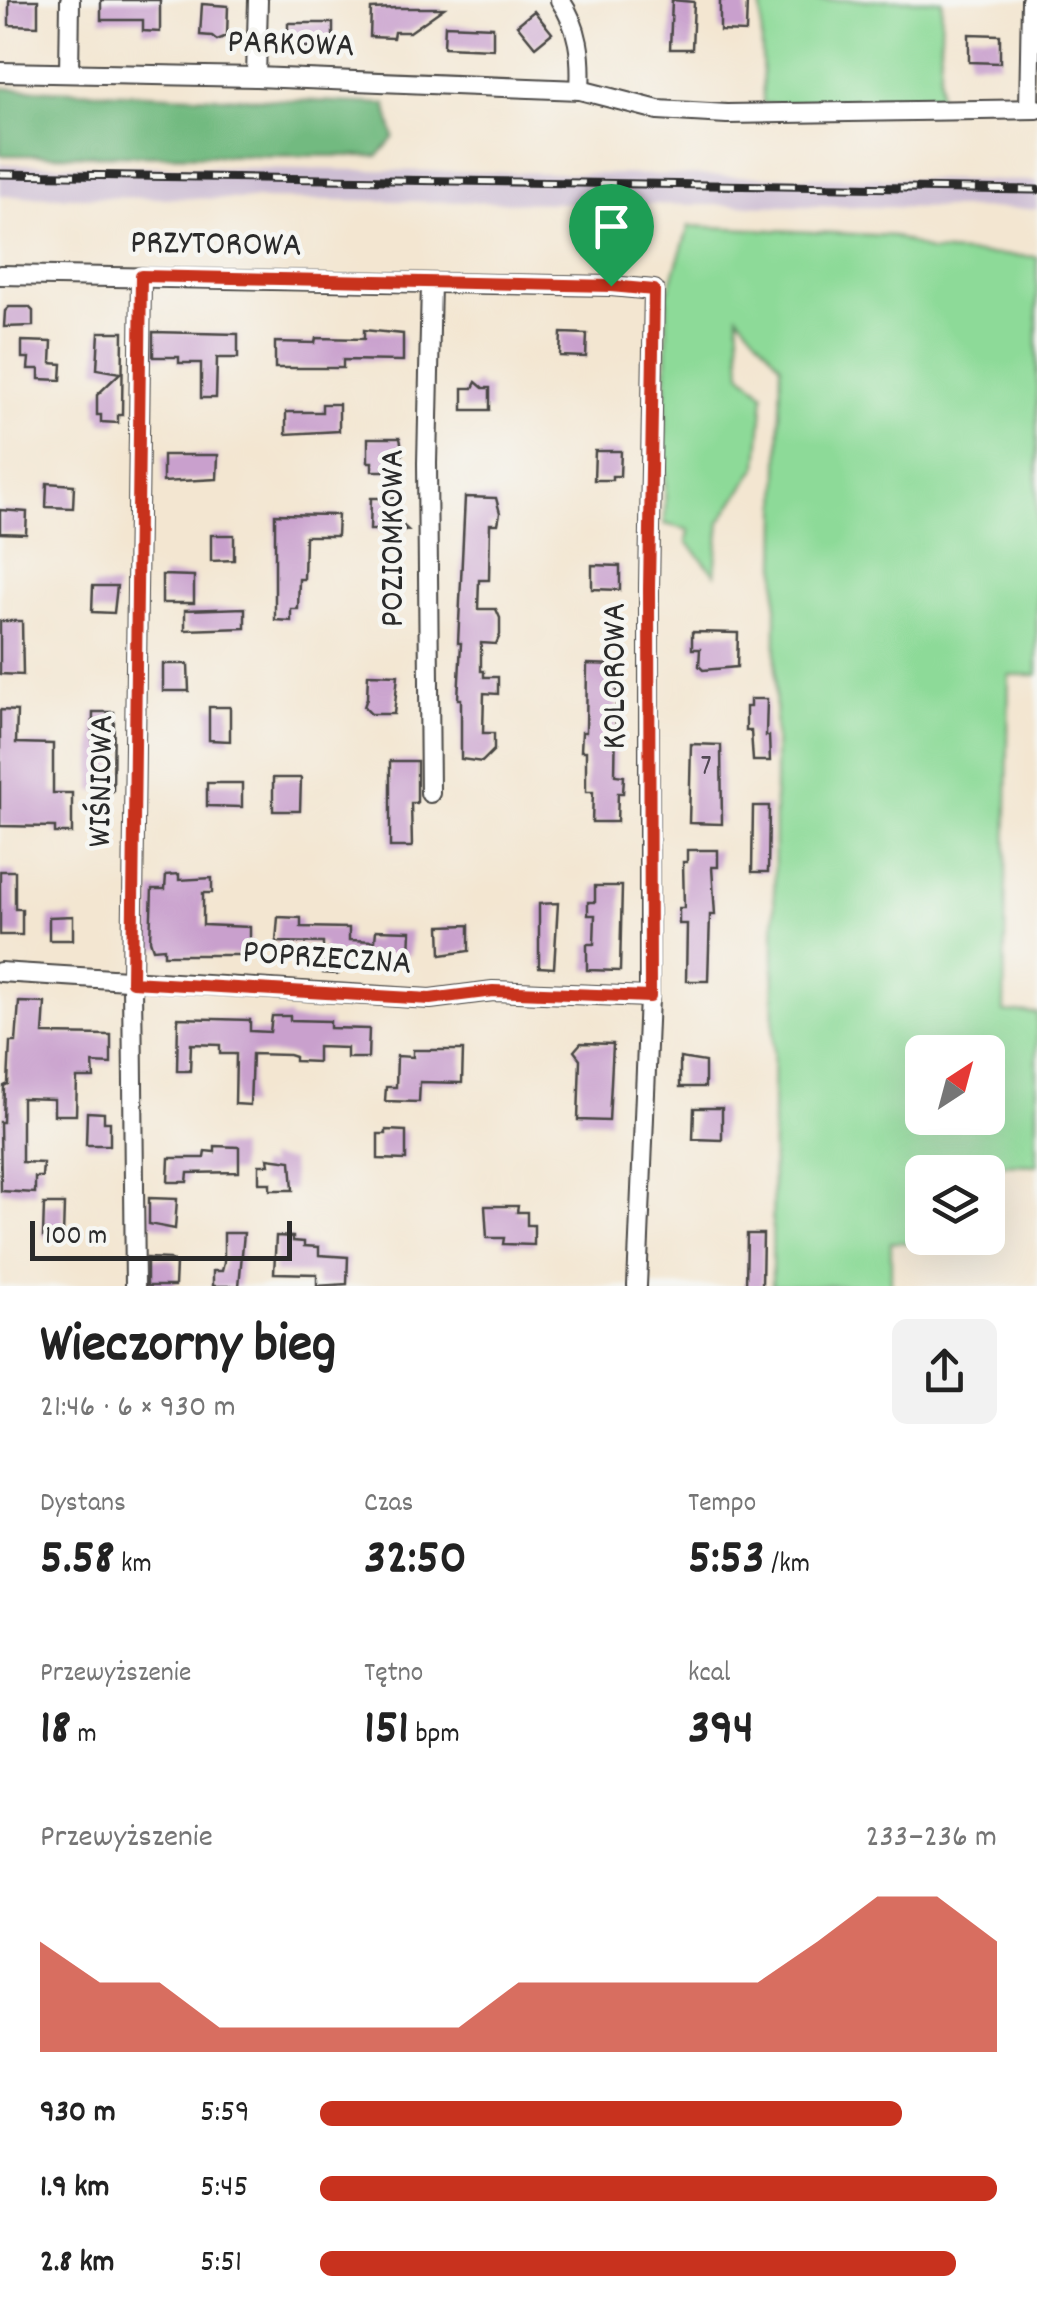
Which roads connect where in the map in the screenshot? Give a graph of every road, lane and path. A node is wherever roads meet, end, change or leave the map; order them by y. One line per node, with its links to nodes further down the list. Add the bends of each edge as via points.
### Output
1 (70, 0): 6 (street)
2 (258, 0): 7 (street)
3 (560, 0): 8 (street, via 576,29)
4 (1032, 0): 9 (street)
5 (0, 72): 6 (street, PARKOWA)
6 (69, 73): 7 (street, PARKOWA)
7 (256, 77): 8 (street, PARKOWA)
8 (580, 90): 9 (street, PARKOWA, via 658,110 727,114)
9 (1033, 109)
10 (0, 275): 11 (street, PRZYTOROWA)
11 (141, 276): 12 (street, PRZYTOROWA); 15 (street, WIŚNIOWA)
12 (430, 283): 13 (street, POZIOMKOWA); 16 (street, KOLOROWA, via 654,290)
13 (430, 792)
14 (0, 972): 15 (street, POPRZECZNA)
15 (132, 982): 16 (street, POPRZECZNA, via 430,999 493,991); 17 (street, WIŚNIOWA)
16 (650, 997): 18 (street, KOLOROWA)
17 (135, 1286)
18 (637, 1286)

